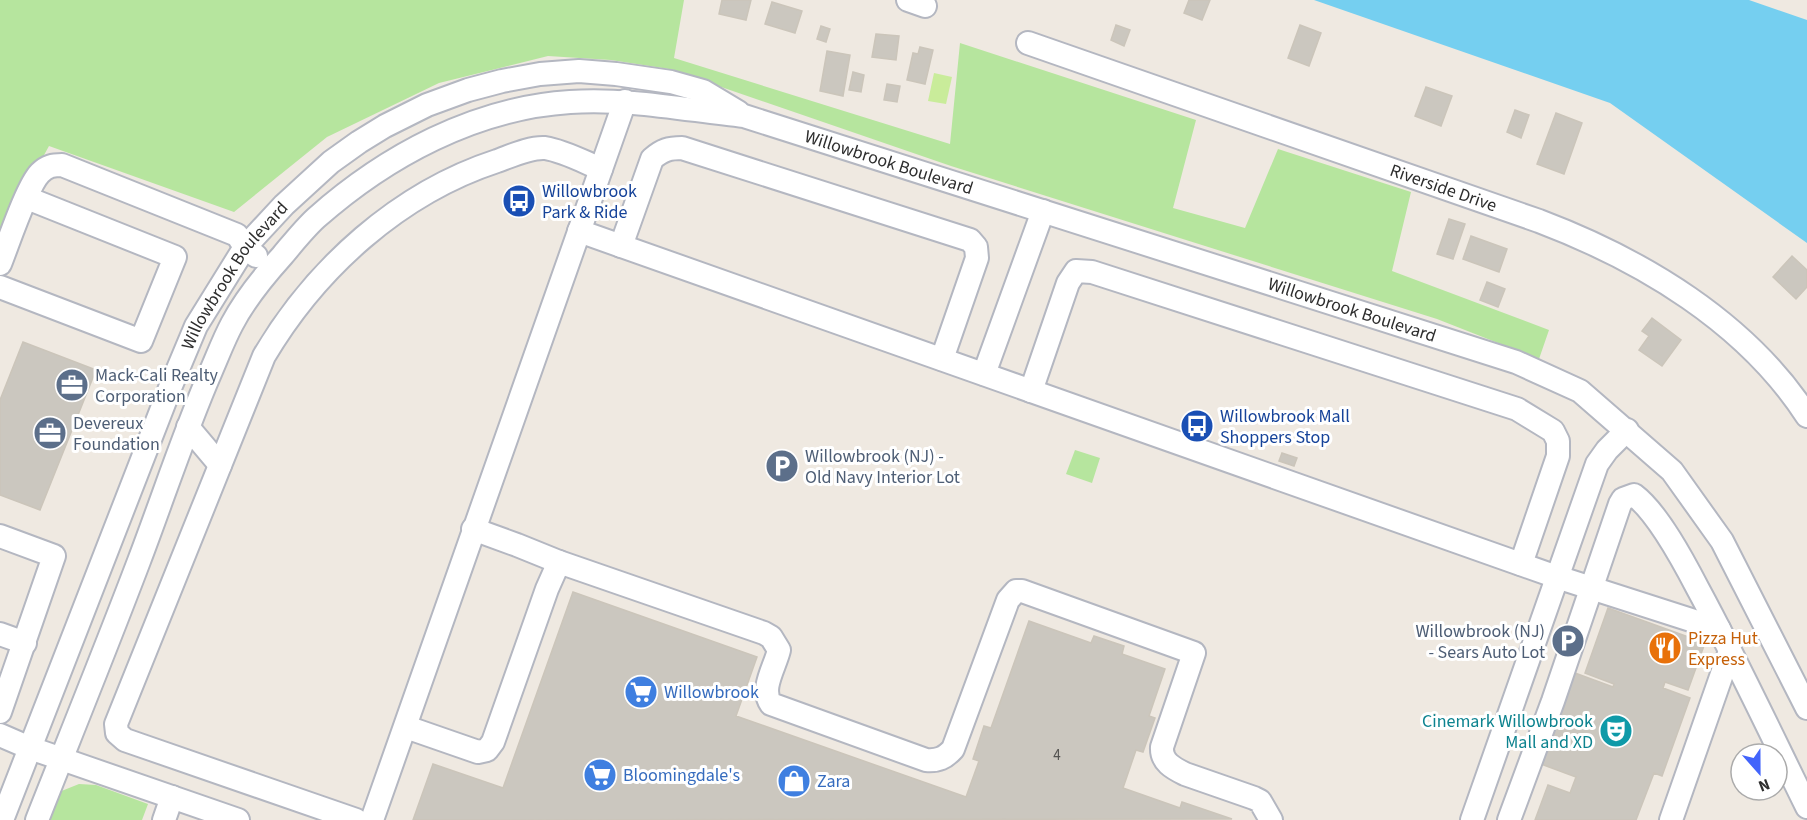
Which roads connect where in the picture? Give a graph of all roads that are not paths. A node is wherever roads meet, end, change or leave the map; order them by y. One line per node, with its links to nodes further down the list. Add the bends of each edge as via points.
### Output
1 (1029, 43): 16 (street, Riverside Drive, via 1539,221 1599,246 1651,273 1704,310 1748,347)
2 (625, 101): 3 (street, Willowbrook Boulevard); 4 (street); 11 (street, Willowbrook Boulevard, via 531,107 430,140 343,195 314,220)
3 (744, 116): 6 (street, Willowbrook Boulevard); 9 (street, Willowbrook Boulevard, via 703,91 616,74 540,74 468,90 427,105 359,142 284,205)
4 (601, 169): 7 (street); 19 (street, via 544,148 522,152 472,169 426,192 383,222 333,265 284,322 264,356)
5 (27, 198): 9 (street, via 39,174 50,165 62,165 237,235); 10 (street); 12 (street, via 175,257 141,341)
6 (1043, 211): 14 (street); 18 (street, Willowbrook Boulevard, via 1516,362 1580,392)
7 (579, 231): 8 (street); 20 (street)
8 (621, 246): 13 (street); 13 (street, via 652,159 669,148 682,147 970,240 976,247 977,258)
9 (245, 247): 11 (street); 36 (street, Willowbrook Boulevard, via 196,326)
10 (0, 264)
11 (271, 268): 17 (street, Willowbrook Boulevard, via 232,324)
12 (0, 287)
13 (942, 359): 14 (street)
14 (984, 374): 15 (street)
15 (1031, 391): 23 (street); 23 (street, via 1068,283 1076,271 1084,271 1517,409 1553,431 1558,441 1558,456)
16 (1807, 416)
17 (188, 427): 19 (street); 37 (street, Willowbrook Boulevard)
18 (1627, 430): 24 (street, via 1597,464); 32 (street, Willowbrook Boulevard, via 1672,471 1722,541)
19 (220, 465): 44 (street, via 116,724 117,733 125,740)
20 (473, 529): 22 (street); 34 (street)
21 (0, 536): 28 (street, via 54,556)
22 (559, 562): 34 (street, via 494,742 487,750 478,752); 46 (street, via 764,633 778,650 766,690 771,704 926,760 936,761 953,749 1013,593 1022,591 1152,637 1194,653 1162,747 1164,760 1185,774 1260,801)
23 (1521, 564): 24 (street)
24 (1557, 577): 25 (street); 30 (street)
25 (1591, 588): 26 (street); 26 (street, via 1620,504 1634,495 1665,531); 31 (street)
26 (1719, 628): 29 (street)
27 (0, 634): 28 (street)
28 (25, 642): 33 (street)
29 (1730, 651): 39 (street); 49 (street)
30 (1518, 688): 31 (street); 47 (street)
31 (1553, 701): 48 (street)
32 (1807, 708)
33 (0, 712)
34 (406, 727): 45 (street)
35 (0, 735): 36 (street)
36 (30, 748): 37 (street); 40 (street, Willowbrook Boulevard)
37 (61, 758): 38 (street); 41 (street, Willowbrook Boulevard)
38 (172, 797): 42 (street); 43 (street)
39 (1807, 807)
40 (2, 820)
41 (37, 820)
42 (164, 820)
43 (238, 820)
44 (356, 820)
45 (372, 820)
46 (1271, 820)
47 (1472, 820)
48 (1509, 820)
49 (1671, 820)

